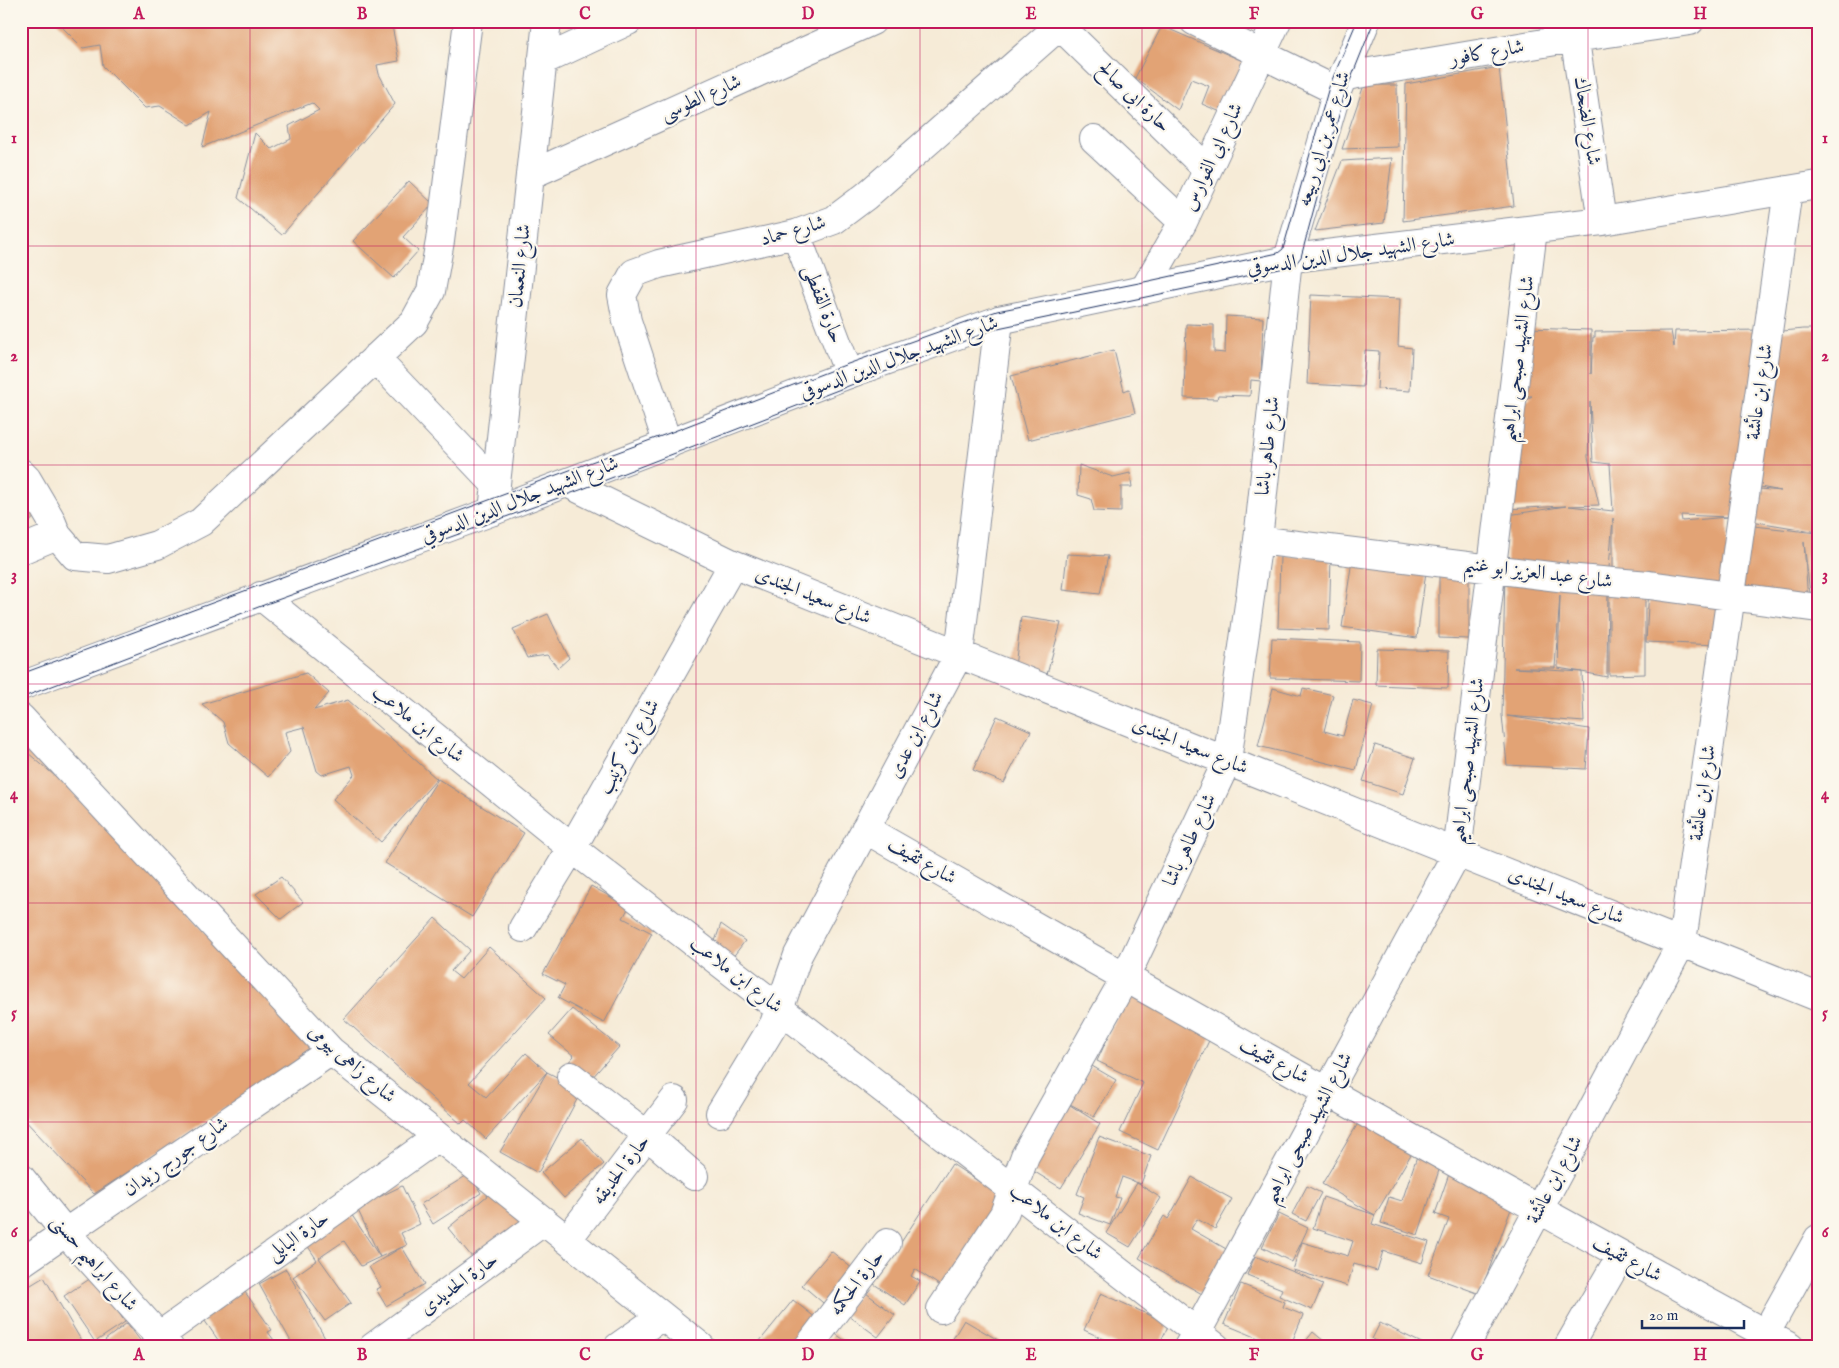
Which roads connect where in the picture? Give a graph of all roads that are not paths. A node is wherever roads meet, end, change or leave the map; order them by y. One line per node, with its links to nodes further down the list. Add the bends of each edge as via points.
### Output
1 (468, 21): 26 (street, via 431,291 414,322)
2 (547, 21): 12 (street, شارع النعمان)
3 (628, 21): 12 (street)
4 (872, 21): 16 (street, شارع الطوسى)
5 (1194, 21): 11 (street)
6 (1277, 21): 11 (street, شارع ابى الفوارس)
7 (1366, 21): 13 (street, شارع عمر بن ابى ربيعه)
8 (1690, 21): 10 (street, شارع كافور)
9 (1062, 23): 15 (street, حارة ابى صالح); 22 (street, شارع حماد, via 866,196 834,220)
10 (1573, 30): 13 (street, شارع كافور, via 1352,75); 19 (street, شارع الضحاك)
11 (1262, 55): 13 (street); 15 (street, شارع ابى الفوارس)
12 (542, 61): 16 (street, شارع النعمان)
13 (1340, 82): 23 (street, شارع عمر بن ابى ربيعه)
14 (1094, 139): 20 (street)
15 (1207, 169): 20 (street, شارع ابى الفوارس)
16 (530, 175): 31 (street, شارع النعمان)
17 (1818, 185): 18 (street, شارع الشهيد جلال الدين الدسوقي)
18 (1788, 190): 19 (street, شارع الشهيد جلال الدين الدسوقي); 39 (street, شارع ابن عائشة)
19 (1602, 221): 21 (street, شارع الشهيد جلال الدين الدسوقي)
20 (1183, 222): 24 (street, شارع ابى الفوارس)
21 (1533, 230): 23 (street, شارع الشهيد جلال الدين الدسوقي); 37 (street, شارع الشهيد صبحى ابراهيم)
22 (796, 234): 27 (street, حارة القفطى); 28 (street, شارع حماد, via 659,264 634,273 622,296 627,321)
23 (1288, 259): 24 (street, شارع الشهيد جلال الدين الدسوقي); 34 (street, شارع طاهر باشا)
24 (1144, 290): 25 (street, شارع الشهيد جلال الدين الدسوقي)
25 (999, 320): 27 (street, شارع الشهيد جلال الدين الدسوقي); 41 (street, شارع ابن عدى)
26 (375, 358): 31 (street); 33 (street, via 201,522 157,544 108,559 75,556)
27 (849, 374): 28 (street, شارع الشهيد جلال الدين الدسوقي)
28 (668, 445): 30 (street, شارع الشهيد جلال الدين الدسوقي)
29 (21, 473): 33 (street)
30 (567, 483): 32 (street, شارع الشهيد جلال الدين الدسوقي); 36 (street, شارع سعيد الجندى)
31 (496, 484): 32 (street, شارع النعمان)
32 (493, 511): 38 (street, شارع الشهيد جلال الدين الدسوقي)
33 (57, 535): 35 (street)
34 (1258, 540): 37 (street, شارع عبد العزيز ابو غنيم); 44 (street, شارع طاهر باشا)
35 (21, 550)
36 (733, 564): 41 (street, شارع سعيد الجندى); 46 (street, شارع ابن كرنيب)
37 (1493, 568): 39 (street, شارع عبد العزيز ابو غنيم); 47 (street, شارع الشهيد صبحى ابراهيم)
38 (261, 596): 42 (street, شارع الشهيد جلال الدين الدسوقي); 46 (street, شارع ابن ملاعب)
39 (1731, 597): 40 (street, شارع عبد العزيز ابو غنيم); 49 (street, شارع ابن عائشة)
40 (1818, 608)
41 (959, 654): 44 (street, شارع سعيد الجندى); 45 (street, شارع ابن عدى)
42 (21, 686)
43 (21, 718): 53 (street, شارع زاهى بيومى)
44 (1227, 761): 47 (street, شارع سعيد الجندى); 50 (street, شارع طاهر باشا)
45 (865, 829): 50 (street, شارع ثقيف); 52 (street, شارع ابن عدى, via 798,955)
46 (572, 848): 48 (street, شارع ابن كرنيب); 52 (street, شارع ابن ملاعب)
47 (1457, 853): 49 (street, شارع سعيد الجندى); 55 (street, شارع الشهيد صبحى ابراهيم)
48 (523, 928)
49 (1682, 942): 51 (street, شارع سعيد الجندى); 63 (street, شارع ابن عائشة)
50 (1125, 978): 55 (street, شارع ثقيف); 62 (street, شارع طاهر باشا, via 1026,1156)
51 (1818, 997)
52 (780, 1009): 57 (street, شارع ابن عدى, via 767,1039); 62 (street, شارع ابن ملاعب)
53 (331, 1050): 59 (street, شارع زاهى بيومى); 65 (street, شارع جورج زيدان)
54 (571, 1076): 58 (street)
55 (1328, 1092): 63 (street, شارع ثقيف); 75 (street, شارع الشهيد صبحى ابراهيم)
56 (674, 1100): 58 (street, حارة الحديقه)
57 (720, 1113)
58 (647, 1135): 60 (street); 67 (street, حارة الحديقه)
59 (438, 1136): 64 (street, شارع زاهى بيومى); 74 (street, حارة البابلى)
60 (694, 1176)
61 (21, 1178): 65 (street, شارع ابراهيم حسنى)
62 (1013, 1189): 71 (street, شارع طاهر باشا, via 1004,1214); 75 (street, شارع ابن ملاعب)
63 (1538, 1210): 69 (street, شارع ثقيف); 80 (street, شارع ابن عائشة)
64 (544, 1221): 67 (street, شارع زاهى بيومى); 76 (street, حارة الحديدى)
65 (66, 1233): 70 (street, شارع جورج زيدان); 74 (street, شارع ابراهيم حسنى)
66 (1818, 1239): 73 (street)
67 (567, 1240): 72 (street, شارع زاهى بيومى)
68 (887, 1243): 79 (street, حارة الحكمه)
69 (1621, 1255): 73 (street, شارع ثقيف); 81 (street)
70 (21, 1263)
71 (941, 1309)
72 (662, 1316): 77 (street); 78 (street, شارع زاهى بيومى)
73 (1762, 1340): 82 (street, شارع ثقيف)
74 (164, 1341)
75 (1200, 1342)
76 (373, 1347)
77 (618, 1347)
78 (701, 1347)
79 (808, 1347)
80 (1465, 1347)
81 (1568, 1347)
82 (1790, 1347)

